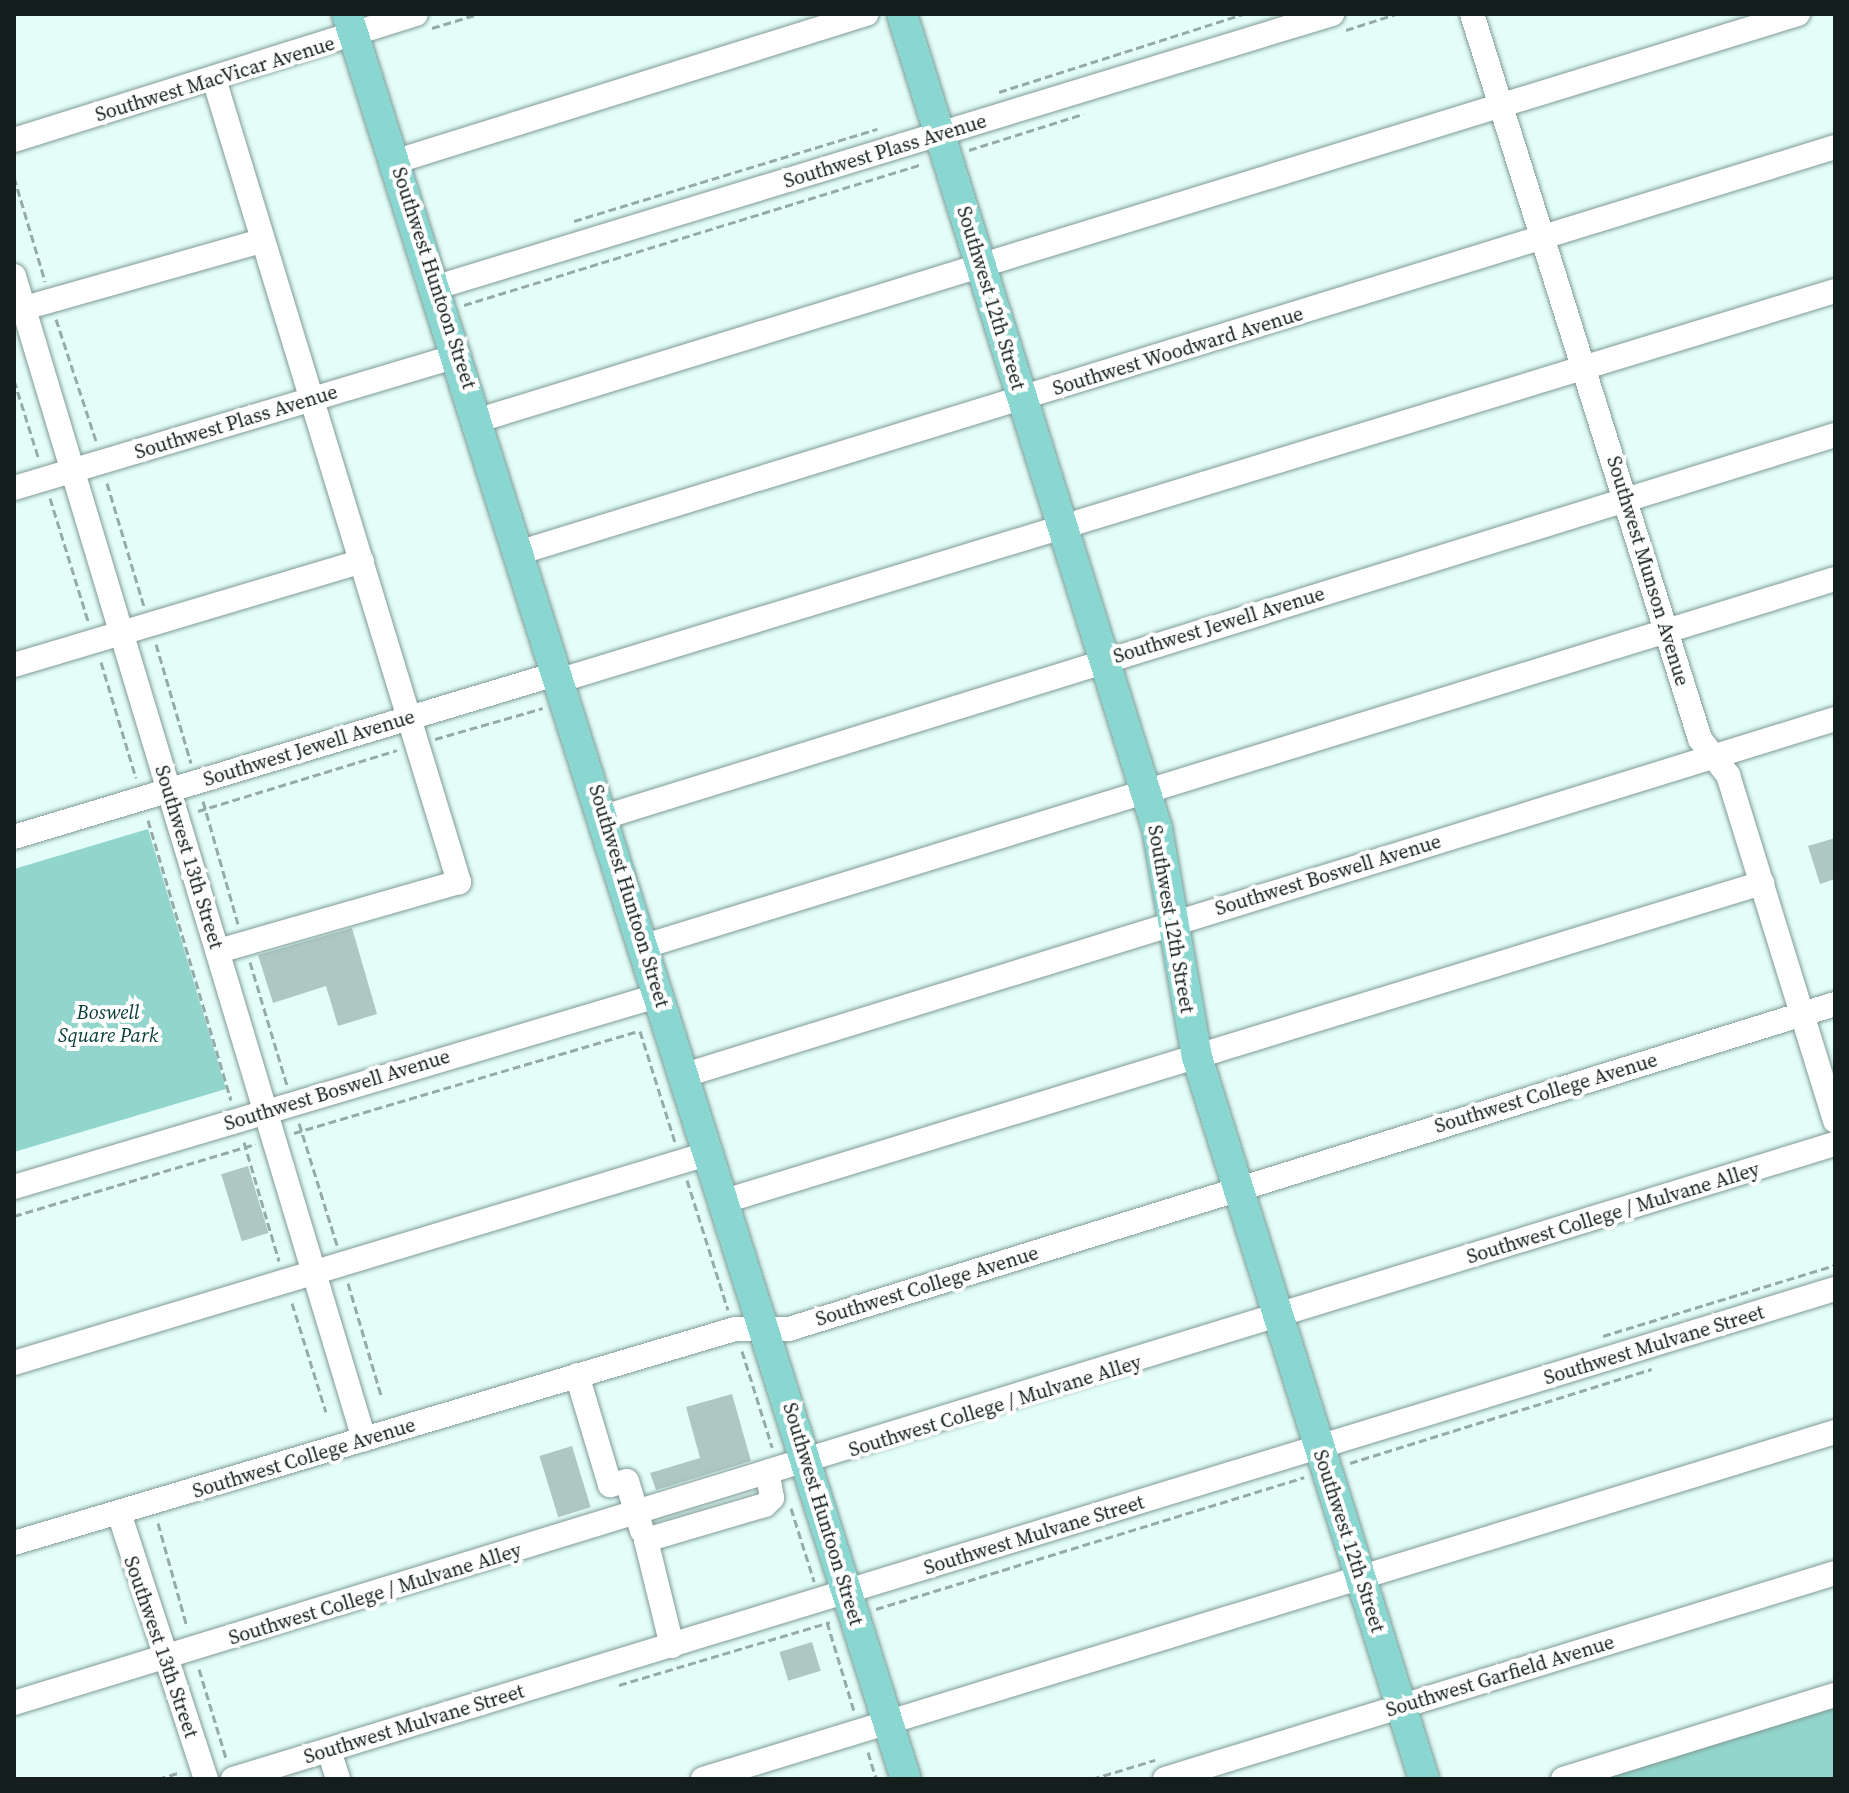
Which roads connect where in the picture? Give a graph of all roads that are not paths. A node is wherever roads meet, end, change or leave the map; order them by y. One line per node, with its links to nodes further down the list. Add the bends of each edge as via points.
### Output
1 (416, 14): 7 (street, Southwest MacVicar Avenue)
2 (867, 14): 13 (street)
3 (902, 14): 10 (main road, Southwest 12th Street)
4 (1332, 14): 10 (street, Southwest Plass Avenue)
5 (1472, 14): 9 (street, Southwest Munson Avenue)
6 (1798, 14): 9 (street)
7 (351, 24): 8 (street, Southwest MacVicar Avenue); 13 (main road, Southwest Huntoon Street)
8 (214, 79): 11 (street, Southwest MacVicar Avenue); 15 (street)
9 (1501, 105): 14 (street, Southwest Munson Avenue); 16 (street)
10 (939, 134): 16 (main road, Southwest 12th Street); 18 (street, Southwest Plass Avenue)
11 (14, 140)
12 (1835, 147): 14 (street, Southwest Woodward Avenue)
13 (397, 161): 18 (main road, Southwest Huntoon Street)
14 (1543, 239): 22 (street, Southwest Munson Avenue); 24 (street, Southwest Woodward Avenue)
15 (261, 241): 20 (street); 23 (street)
16 (981, 268): 24 (main road, Southwest 12th Street); 25 (street)
17 (14, 276): 20 (street, Southwest 13th Street)
18 (437, 287): 21 (main road, Southwest Huntoon Street)
19 (1835, 291): 22 (street, Southwest Jewell Avenue)
20 (19, 310): 27 (street, Southwest 13th Street)
21 (459, 355): 23 (street, Southwest Plass Avenue); 25 (main road, Southwest Huntoon Street)
22 (1585, 369): 29 (street, Southwest Munson Avenue); 30 (street, Southwest Jewell Avenue)
23 (312, 399): 27 (street, Southwest Plass Avenue); 32 (street)
24 (1023, 399): 30 (main road, Southwest 12th Street); 31 (street, Southwest Woodward Avenue)
25 (479, 420): 31 (main road, Southwest Huntoon Street)
26 (1835, 435): 29 (street, Southwest Jewell Avenue)
27 (72, 471): 28 (street, Southwest Plass Avenue); 35 (street, Southwest 13th Street)
28 (14, 488)
29 (1627, 500): 34 (street, Southwest Munson Avenue); 36 (street, Southwest Jewell Avenue)
30 (1064, 530): 36 (main road, Southwest 12th Street); 38 (street, Southwest Jewell Avenue)
31 (521, 552): 38 (main road, Southwest Huntoon Street)
32 (362, 561): 35 (street); 40 (street)
33 (1835, 579): 34 (street)
34 (1668, 630): 41 (street, Southwest Munson Avenue, via 1700,739); 43 (street)
35 (120, 632): 37 (street); 42 (street, Southwest 13th Street)
36 (1106, 660): 43 (main road, Southwest 12th Street); 44 (street, Southwest Jewell Avenue)
37 (14, 665)
38 (560, 677): 40 (street, Southwest Jewell Avenue); 44 (main road, Southwest Huntoon Street)
39 (1835, 719): 41 (street, Southwest Boswell Avenue)
40 (404, 720): 42 (street, Southwest Jewell Avenue); 49 (street, via 459,882)
41 (1714, 757): 46 (street, Southwest Munson Avenue, via 1728,775); 47 (street, Southwest Boswell Avenue)
42 (168, 791): 45 (street, Southwest Jewell Avenue); 49 (street, Southwest 13th Street)
43 (1146, 791): 47 (main road, Southwest 12th Street); 48 (street)
44 (604, 817): 48 (main road, Southwest Huntoon Street)
45 (14, 837)
46 (1762, 883): 52 (street, Southwest Munson Avenue); 53 (street)
47 (1173, 923): 53 (main road, Southwest 12th Street); 54 (street, Southwest Boswell Avenue)
48 (645, 946): 51 (main road, Southwest Huntoon Street)
49 (218, 951): 55 (street, Southwest 13th Street)
50 (1835, 1004): 52 (street, Southwest College Avenue)
51 (664, 1008): 54 (main road, Southwest Huntoon Street); 55 (street, Southwest Boswell Avenue)
52 (1802, 1014): 56 (street, Southwest Munson Avenue); 60 (street, Southwest College Avenue)
53 (1197, 1057): 60 (main road, Southwest 12th Street); 61 (street)
54 (685, 1075): 58 (main road, Southwest Huntoon Street)
55 (266, 1111): 59 (street, Southwest Boswell Avenue); 62 (street, Southwest 13th Street)
56 (1835, 1121)
57 (1835, 1144): 64 (street, Southwest College / Mulvane Alley)
58 (710, 1153): 61 (main road, Southwest Huntoon Street); 62 (street)
59 (14, 1187)
60 (1237, 1189): 64 (main road, Southwest 12th Street); 65 (street, Southwest College Avenue, via 789,1329)
61 (725, 1201): 65 (main road, Southwest Huntoon Street)
62 (315, 1273): 66 (street); 69 (street, Southwest 13th Street)
63 (1835, 1289): 70 (street, Southwest Mulvane Street)
64 (1278, 1318): 70 (main road, Southwest 12th Street); 71 (street, Southwest College / Mulvane Alley)
65 (765, 1329): 67 (street, Southwest College Avenue, via 735,1329); 71 (main road, Southwest Huntoon Street)
66 (14, 1363)
67 (577, 1375): 69 (street, Southwest College Avenue); 73 (street, via 610,1485 627,1481)
68 (1835, 1432): 77 (street)
69 (364, 1439): 72 (street, Southwest College Avenue)
70 (1323, 1459): 77 (main road, Southwest 12th Street); 78 (street, Southwest Mulvane Street)
71 (785, 1471): 73 (street, Southwest College / Mulvane Alley); 74 (street, via 765,1505); 78 (main road, Southwest Huntoon Street)
72 (119, 1513): 75 (street, Southwest College Avenue); 80 (street, Southwest 13th Street)
73 (637, 1516): 74 (street); 80 (street, Southwest College / Mulvane Alley)
74 (646, 1540): 79 (street)
75 (14, 1543)
76 (1835, 1573): 83 (street, Southwest Garfield Avenue)
77 (1360, 1578): 83 (main road, Southwest 12th Street); 84 (street)
78 (837, 1608): 79 (street, Southwest Mulvane Street); 84 (main road, Southwest Huntoon Street)
79 (672, 1646): 85 (street, Southwest Mulvane Street)
80 (164, 1658): 82 (street, Southwest College / Mulvane Alley); 86 (street, Southwest 13th Street)
81 (1835, 1695): 93 (street)
82 (14, 1703)
83 (1401, 1707): 91 (street, Southwest Garfield Avenue); 92 (main road, Southwest 12th Street)
84 (875, 1727): 89 (street); 90 (main road, Southwest Huntoon Street)
85 (329, 1751): 87 (street, Southwest Mulvane Street); 88 (street)
86 (206, 1779)
87 (233, 1779)
88 (338, 1779)
89 (703, 1779)
90 (906, 1779)
91 (1165, 1779)
92 (1424, 1779)
93 (1563, 1779)

